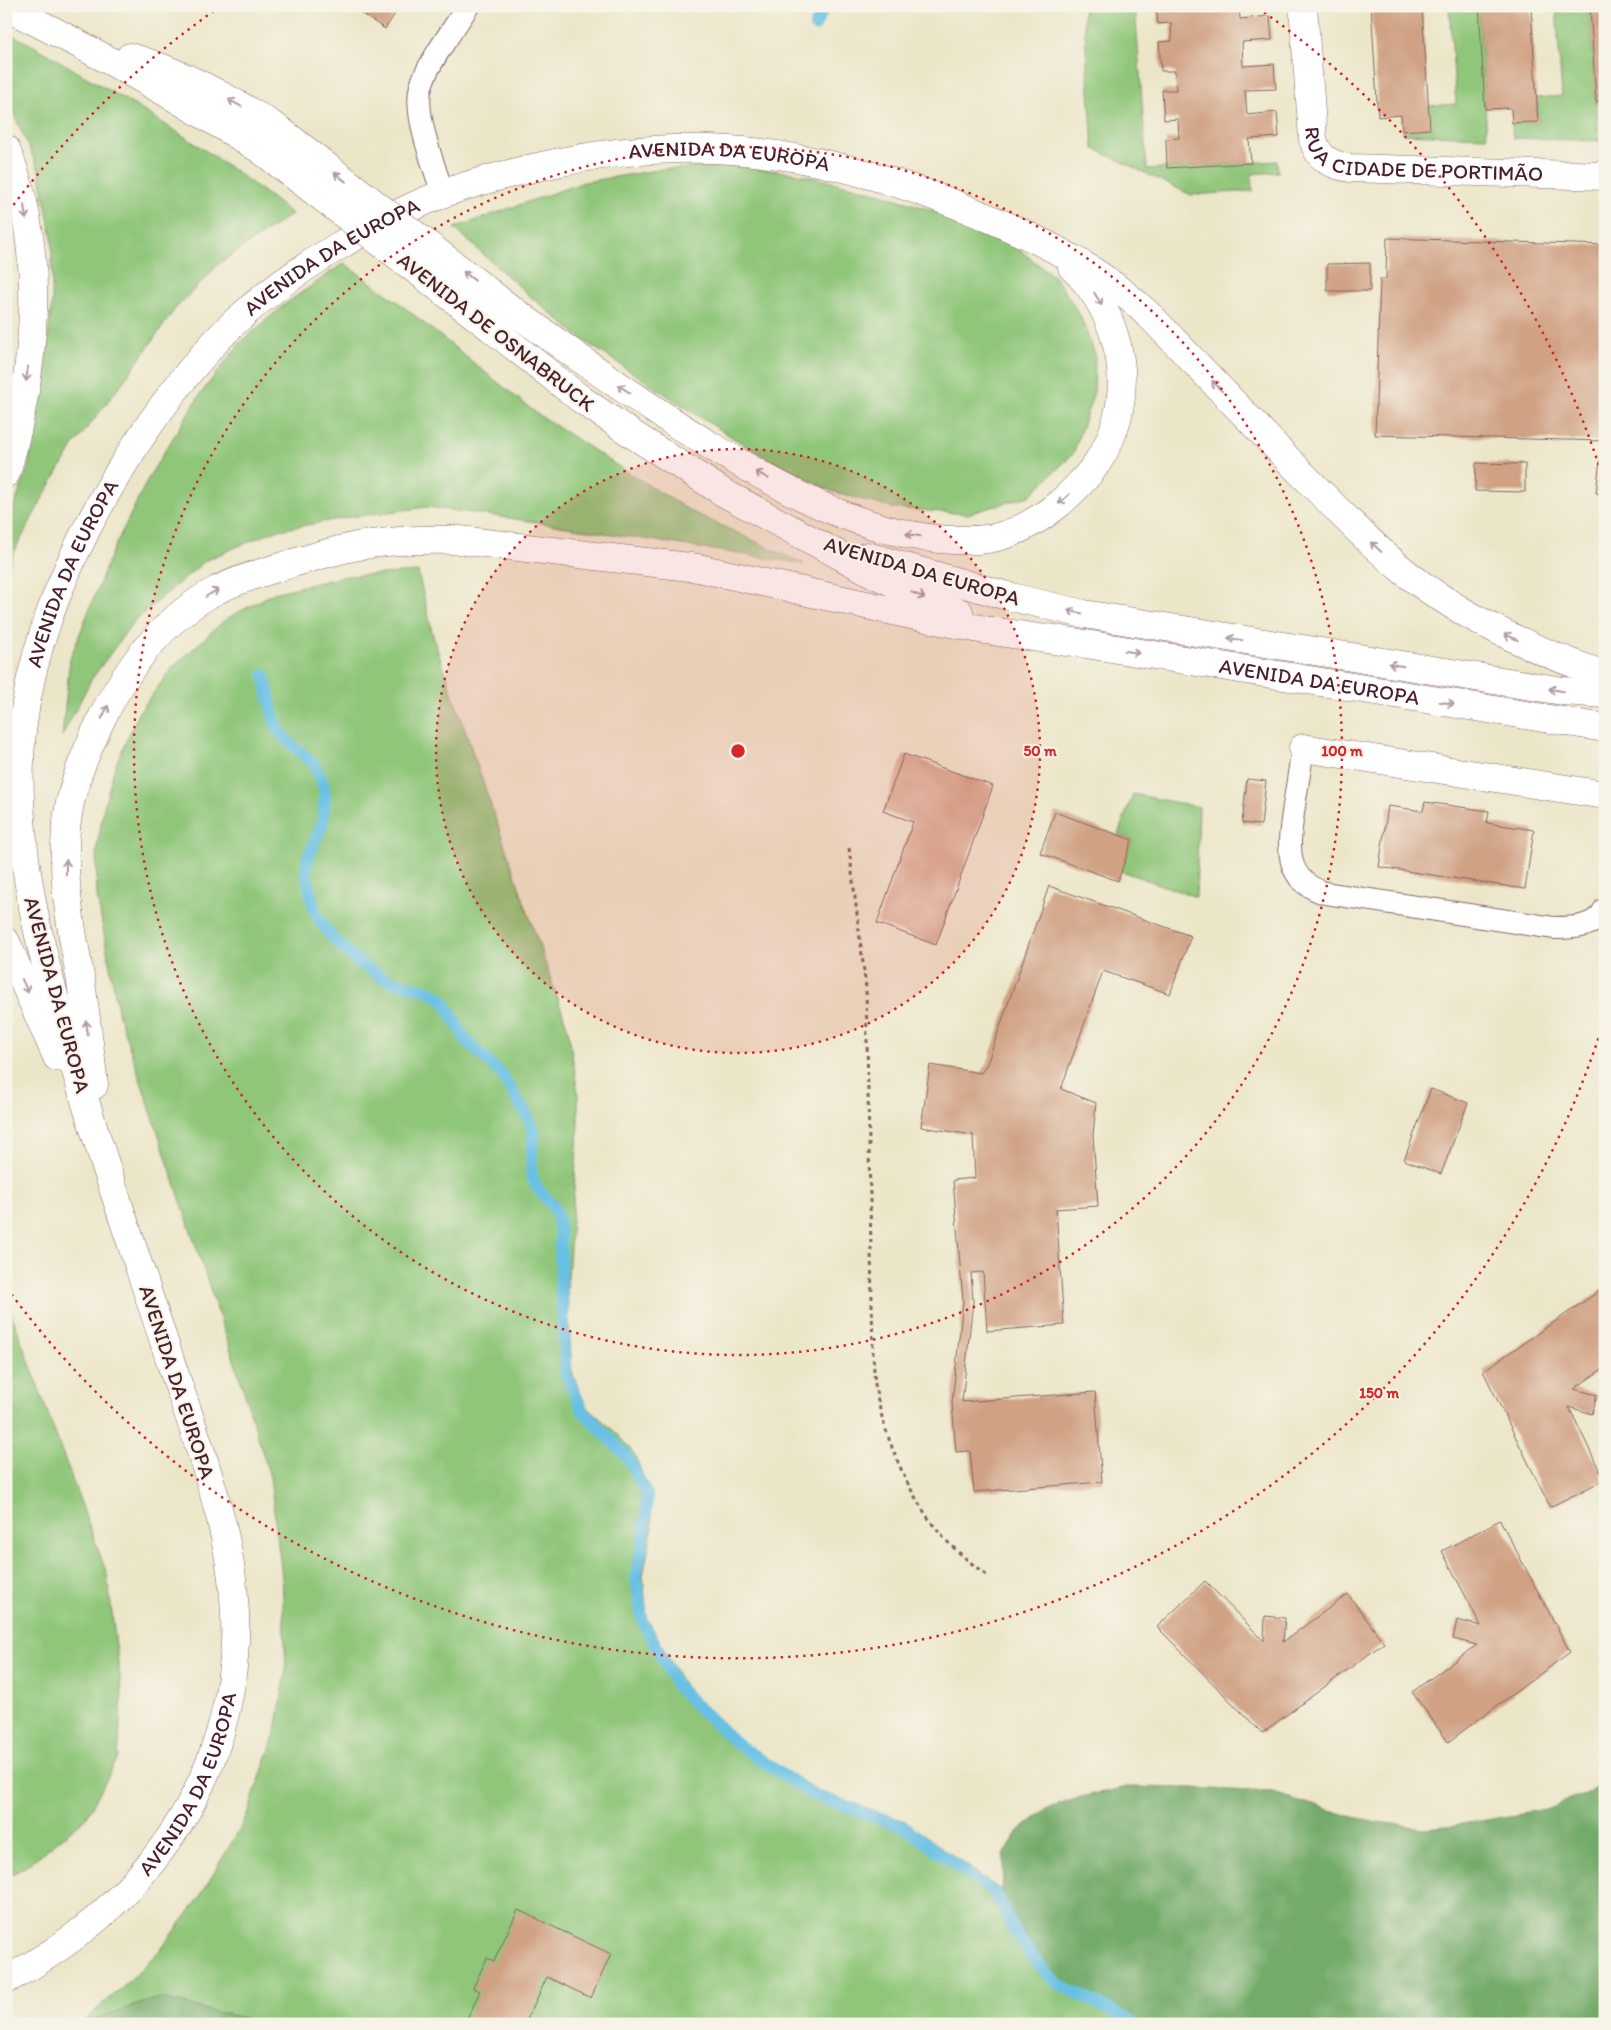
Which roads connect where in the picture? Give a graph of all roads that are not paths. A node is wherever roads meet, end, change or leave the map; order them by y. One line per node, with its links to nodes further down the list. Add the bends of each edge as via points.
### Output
1 (468, 6): 7 (lane, via 426,74 420,92 419,108)
2 (1303, 6): 6 (main road, RUA CIDADE DE PORTIMÃO, via 1313,139 1320,155 1328,162 1350,168)
3 (6, 7): 4 (main road, AVENIDA DE OSNABRUCK)
4 (74, 40): 8 (main road, one-way to 4, bridge, via 1065,260 1085,279 1111,323 1121,378 1119,409 1112,438 1097,464 1066,498 1028,525 1000,536 971,540 939,539 878,527 780,485 680,427 582,362 277,128 248,110 147,62); 10 (main road, AVENIDA DE OSNABRUCK, bridge, via 261,150 535,364 632,434 724,493)
5 (6, 149): 9 (main road, one-way to 9, via 25,207 32,265 33,321 18,432)
6 (1605, 176)
7 (443, 194): 8 (main road, AVENIDA DA EUROPA, via 528,169 594,155 671,148 717,148 772,154 850,169 957,204); 19 (main road, AVENIDA DA EUROPA, via 310,265 262,299 221,336 173,393 128,458 76,550 50,615 31,678 21,737 20,791 28,884 62,1025)
8 (1023, 234): 12 (main road, one-way to 8, via 1488,626 1407,574 1363,536 1137,304 1086,265)
9 (6, 473)
10 (812, 540): 11 (main road, AVENIDA DA EUROPA, one-way to 11, via 878,576 953,610 998,626); 13 (main road, AVENIDA DA EUROPA, one-way to 10, via 1563,692 1084,614 997,593)
11 (1066, 642): 14 (main road, AVENIDA DA EUROPA, one-way to 14); 19 (main road, one-way to 11, via 66,876 68,814 87,750 114,694 131,668 173,621 217,590 269,570 342,549 370,544 459,540 698,568 946,622)
12 (1605, 675)
13 (1605, 694)
14 (1605, 728)
15 (1303, 748): 16 (main road); 17 (lane, via 1290,831 1290,857 1302,882 1313,889 1554,928 1586,925 1597,920)
16 (1605, 795)
17 (1605, 909)
18 (6, 942): 19 (main road, one-way to 19)
19 (104, 1163): 20 (main road, AVENIDA DA EUROPA, via 188,1413 222,1526 229,1556 235,1615 232,1675 212,1757 189,1806 144,1874 82,1932)
20 (6, 1980)

